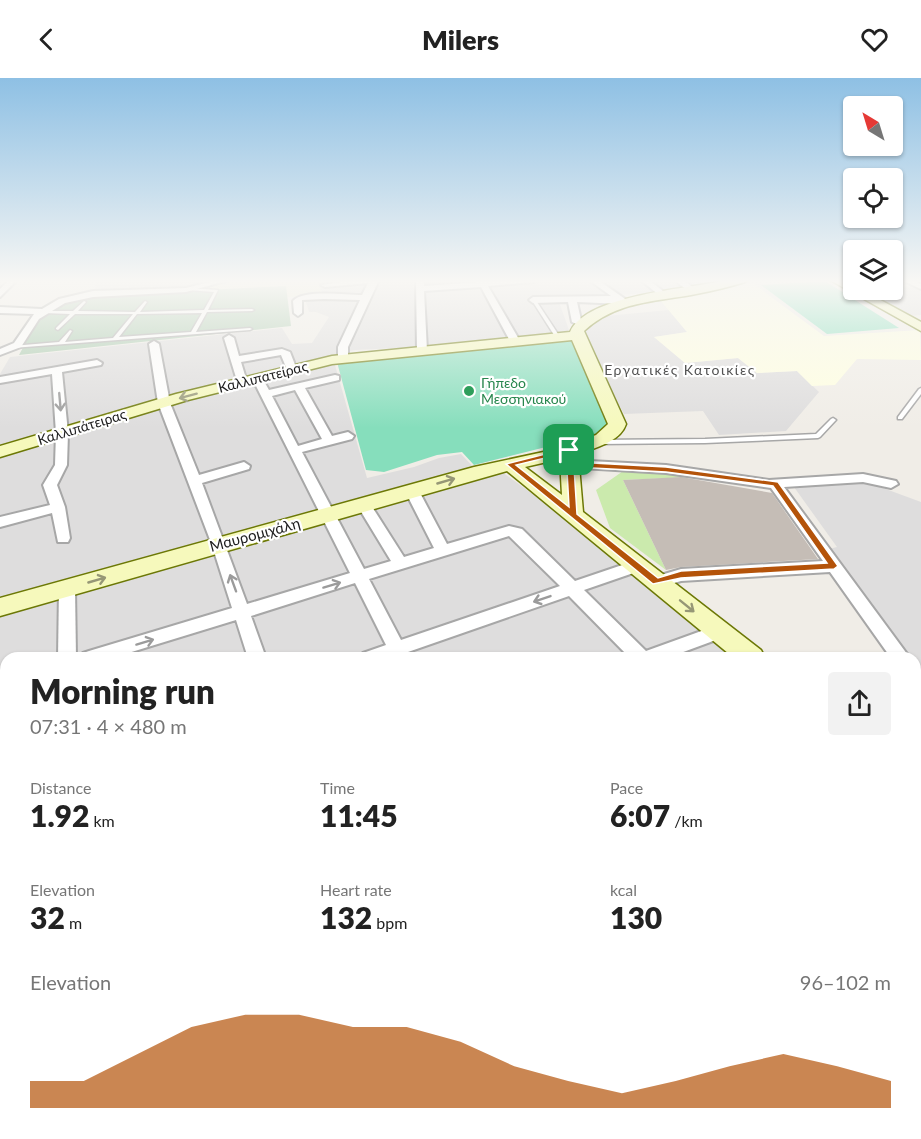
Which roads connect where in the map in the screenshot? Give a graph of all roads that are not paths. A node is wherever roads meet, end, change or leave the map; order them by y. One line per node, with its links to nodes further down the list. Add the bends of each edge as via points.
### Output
1 (28, 330): 18 (street, via 20,343)
2 (123, 330): 14 (lane)
3 (195, 330): 11 (lane)
4 (243, 330): 11 (lane)
5 (350, 330): 21 (street)
6 (421, 330): 19 (street)
7 (509, 330): 15 (street)
8 (553, 330): 12 (lane)
9 (580, 330): 12 (street, Καλλιπατείρας); 38 (street, Μαυρομιχάλη, via 617,427)
10 (70, 331): 16 (lane)
11 (193, 333): 14 (lane)
12 (558, 337): 15 (street, Καλλιπατείρας)
13 (229, 338): 22 (street)
14 (115, 339): 16 (lane)
15 (515, 341): 19 (street, Καλλιπατείρας)
16 (61, 343): 18 (lane)
17 (154, 344): 32 (street)
18 (12, 347): 20 (street)
19 (422, 351): 21 (street, Καλλιπατείρας)
20 (0, 352)
21 (343, 358): 25 (street, Καλλιπατείρας)
22 (235, 360): 25 (street, via 282,352); 28 (street)
23 (97, 363): 24 (street)
24 (57, 370): 27 (street); 35 (street, one-way to 35)
25 (292, 370): 28 (street, Καλλιπατείρας)
26 (335, 378): 29 (street)
27 (0, 380)
28 (250, 380): 31 (street); 32 (street, Καλλιπατείρας, one-way to 32)
29 (298, 386): 31 (street); 37 (street)
30 (921, 390): 33 (lane)
31 (265, 394): 39 (street)
32 (164, 403): 35 (street, Καλλιπάτειρας); 44 (street)
33 (900, 418)
34 (833, 420): 38 (lane, via 818,436)
35 (63, 433): 40 (street, Καλλιπάτειρας); 49 (street, via 61,465 50,484)
36 (348, 436): 37 (street)
37 (330, 441): 39 (street)
38 (594, 442): 41 (street, Μαυρομιχάλη)
39 (293, 451): 51 (street)
40 (0, 452)
41 (570, 457): 42 (street, Μαυρομιχάλη); 45 (street); 50 (street)
42 (510, 464): 47 (street, Μαυρομιχάλη, one-way to 42); 50 (street)
43 (244, 466): 44 (street)
44 (194, 481): 54 (street)
45 (775, 484): 46 (street, via 863,478); 58 (street)
46 (891, 484)
47 (412, 491): 48 (street, Μαυρομιχάλη); 55 (street)
48 (364, 505): 51 (street, Μαυρομιχάλη); 56 (street)
49 (58, 507): 52 (street); 53 (street)
50 (573, 515): 57 (street)
51 (327, 516): 54 (street, Μαυρομιχάλη); 59 (street)
52 (0, 522)
53 (63, 538)
54 (219, 545): 61 (street, Μαυρομιχάλη, one-way to 54); 64 (street, one-way to 54)
55 (444, 551): 56 (street); 62 (street, via 509,531 517,533)
56 (400, 564): 59 (street)
57 (637, 566): 60 (street); 62 (street)
58 (834, 566): 60 (street, via 681,575); 74 (street)
59 (359, 577): 64 (street, one-way to 59); 69 (street)
60 (657, 582): 65 (street, one-way to 65)
61 (67, 588): 63 (street, Μαυρομιχάλη); 66 (street)
62 (572, 589): 70 (street, one-way to 70); 71 (street)
63 (0, 607)
64 (243, 612): 67 (street, one-way to 64); 68 (street)
65 (718, 632): 72 (street); 73 (street)
66 (67, 652)
67 (109, 652)
68 (255, 652)
69 (399, 652)
70 (405, 652)
71 (635, 652)
72 (664, 652)
73 (744, 652)
74 (897, 652)

